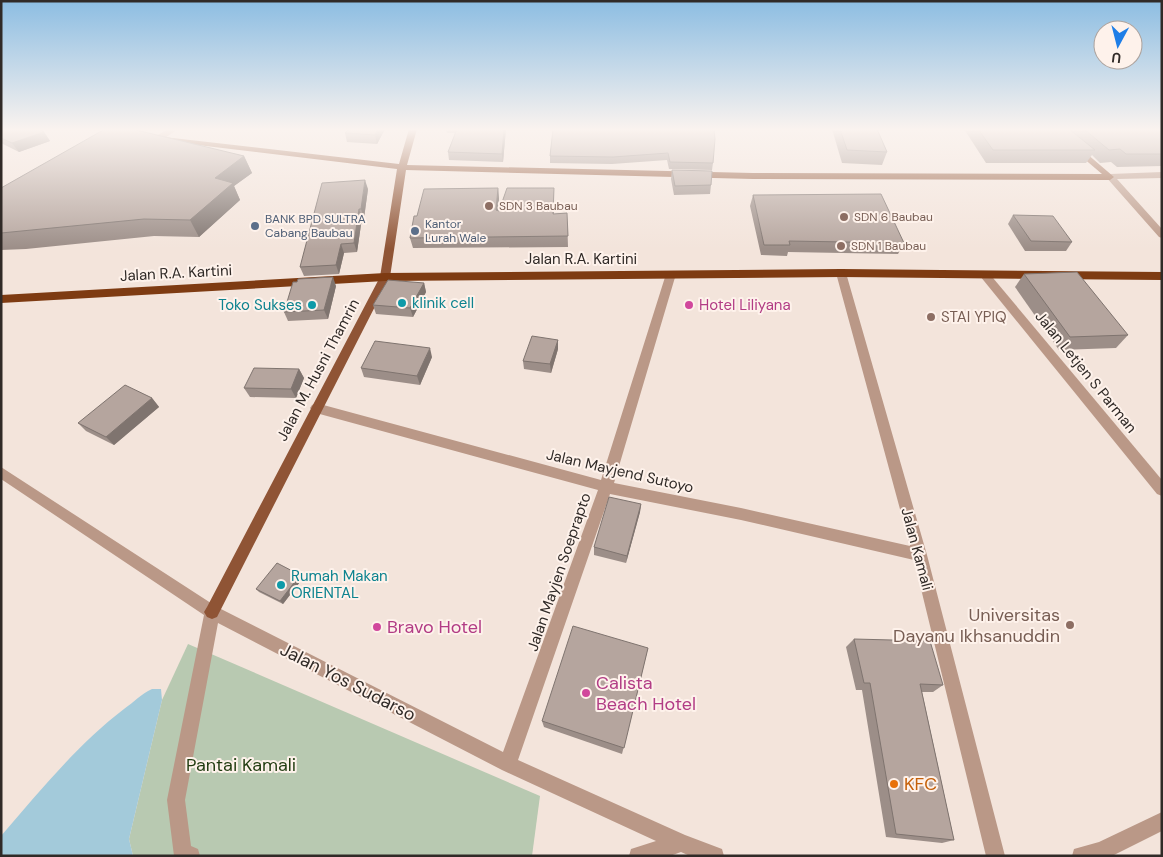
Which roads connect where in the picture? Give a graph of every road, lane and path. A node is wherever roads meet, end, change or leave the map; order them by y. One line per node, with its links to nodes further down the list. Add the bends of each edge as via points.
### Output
1 (402, 169): 11 (main road, Jalan M. Husni Thamrin)
2 (480, 169): 5 (main road, via 753,176)
3 (1101, 169): 5 (main road)
4 (1162, 175): 5 (street)
5 (1110, 177): 6 (street)
6 (1162, 235)
7 (841, 273): 8 (highway, Jalan R.A. Kartini); 9 (highway, Jalan R.A. Kartini); 17 (street, Jalan Kamali)
8 (671, 274): 11 (highway, Jalan R.A. Kartini); 15 (street, Jalan Mayjen Soeprapto)
9 (984, 274): 10 (highway, Jalan R.A. Kartini); 16 (street, Jalan Letjen S Parman)
10 (1162, 276)
11 (385, 277): 12 (highway, Jalan R.A. Kartini); 13 (main road, Jalan M. Husni Thamrin)
12 (1, 299)
13 (316, 408): 15 (street, Jalan Mayjend Sutoyo); 18 (main road, Jalan M. Husni Thamrin)
14 (1, 472): 18 (street, Jalan Yos Sudarso)
15 (606, 487): 17 (street, Jalan Mayjend Sutoyo); 19 (street, Jalan Mayjen Soeprapto)
16 (1162, 490)
17 (920, 555): 25 (street, Jalan Kamali)
18 (212, 612): 19 (street, Jalan Yos Sudarso); 22 (street, via 176,800 182,852)
19 (508, 764): 21 (street, Jalan Yos Sudarso)
20 (1162, 821): 26 (street, via 1101,851)
21 (681, 843): 23 (street); 24 (street, Jalan Yos Sudarso)
22 (191, 856)
23 (638, 856)
24 (715, 856)
25 (996, 856)
26 (1080, 856)

